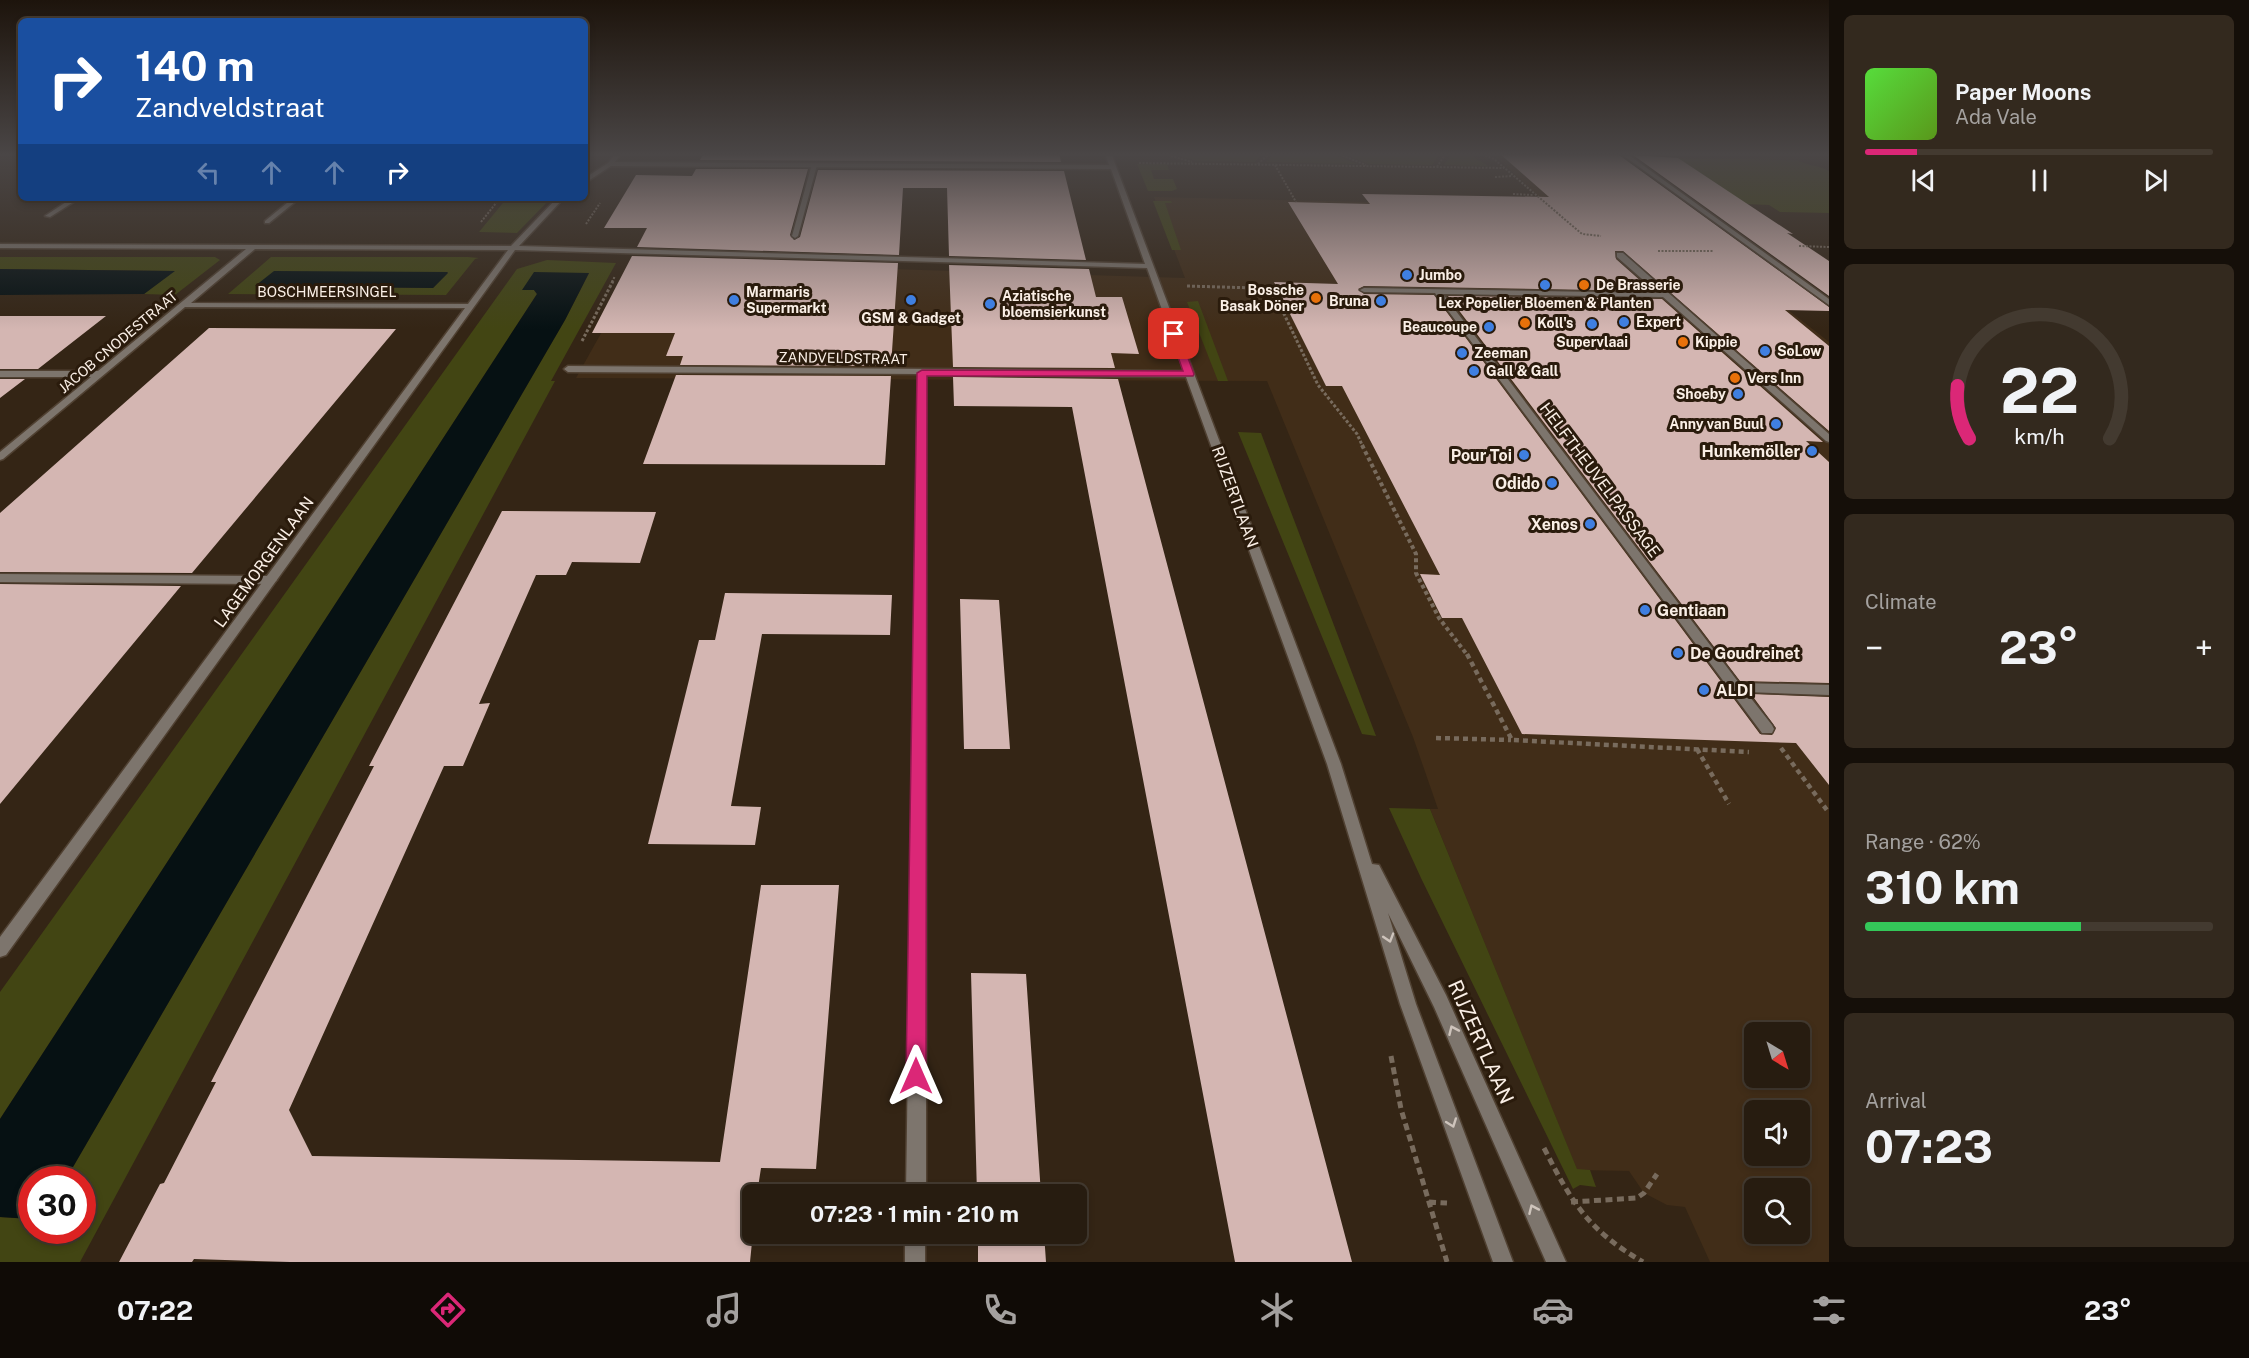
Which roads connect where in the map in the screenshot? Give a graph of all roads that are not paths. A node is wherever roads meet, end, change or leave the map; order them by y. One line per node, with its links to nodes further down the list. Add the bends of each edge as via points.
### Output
1 (55, 212): 7 (street)
2 (280, 212): 8 (street)
3 (548, 212): 12 (street, LAGEMORGENLAAN)
4 (801, 212): 9 (street)
5 (1129, 212): 14 (street, RIJZERTLAAN)
6 (1704, 212): 18 (street)
7 (48, 216)
8 (267, 222)
9 (795, 236)
10 (0, 246): 11 (street)
11 (253, 247): 12 (street); 19 (street, JACOB CNODESTRAAT)
12 (513, 248): 14 (street); 20 (street, LAGEMORGENLAAN)
13 (1620, 255): 17 (street)
14 (1149, 266): 25 (street, RIJZERTLAAN)
15 (1364, 290): 16 (street)
16 (1438, 292): 17 (street); 30 (street, HELFTHEUVELPASSAGE)
17 (1665, 295): 26 (street)
18 (1829, 303)
19 (183, 305): 20 (street, BOSCHMEERSINGEL); 24 (street, JACOB CNODESTRAAT)
20 (470, 306): 29 (street, LAGEMORGENLAAN)
21 (568, 369): 22 (street, ZANDVELDSTRAAT)
22 (922, 373): 25 (street, ZANDVELDSTRAAT); 35 (street)
23 (0, 374): 24 (street)
24 (100, 374): 27 (street, JACOB CNODESTRAAT)
25 (1190, 374): 33 (street, RIJZERTLAAN)
26 (1829, 439)
27 (0, 458)
28 (0, 578): 29 (street)
29 (271, 580): 34 (street, LAGEMORGENLAAN)
30 (1736, 687): 31 (street); 32 (street, HELFTHEUVELPASSAGE)
31 (1829, 690)
32 (1767, 729)
33 (1360, 842): 38 (street, RIJZERTLAAN, one-way to 38, via 1408,1004); 39 (street, RIJZERTLAAN, one-way to 33, via 1440,1001)
34 (0, 950)
35 (916, 1184)
36 (915, 1244): 37 (street)
37 (915, 1262)
38 (1503, 1262)
39 (1556, 1262)

